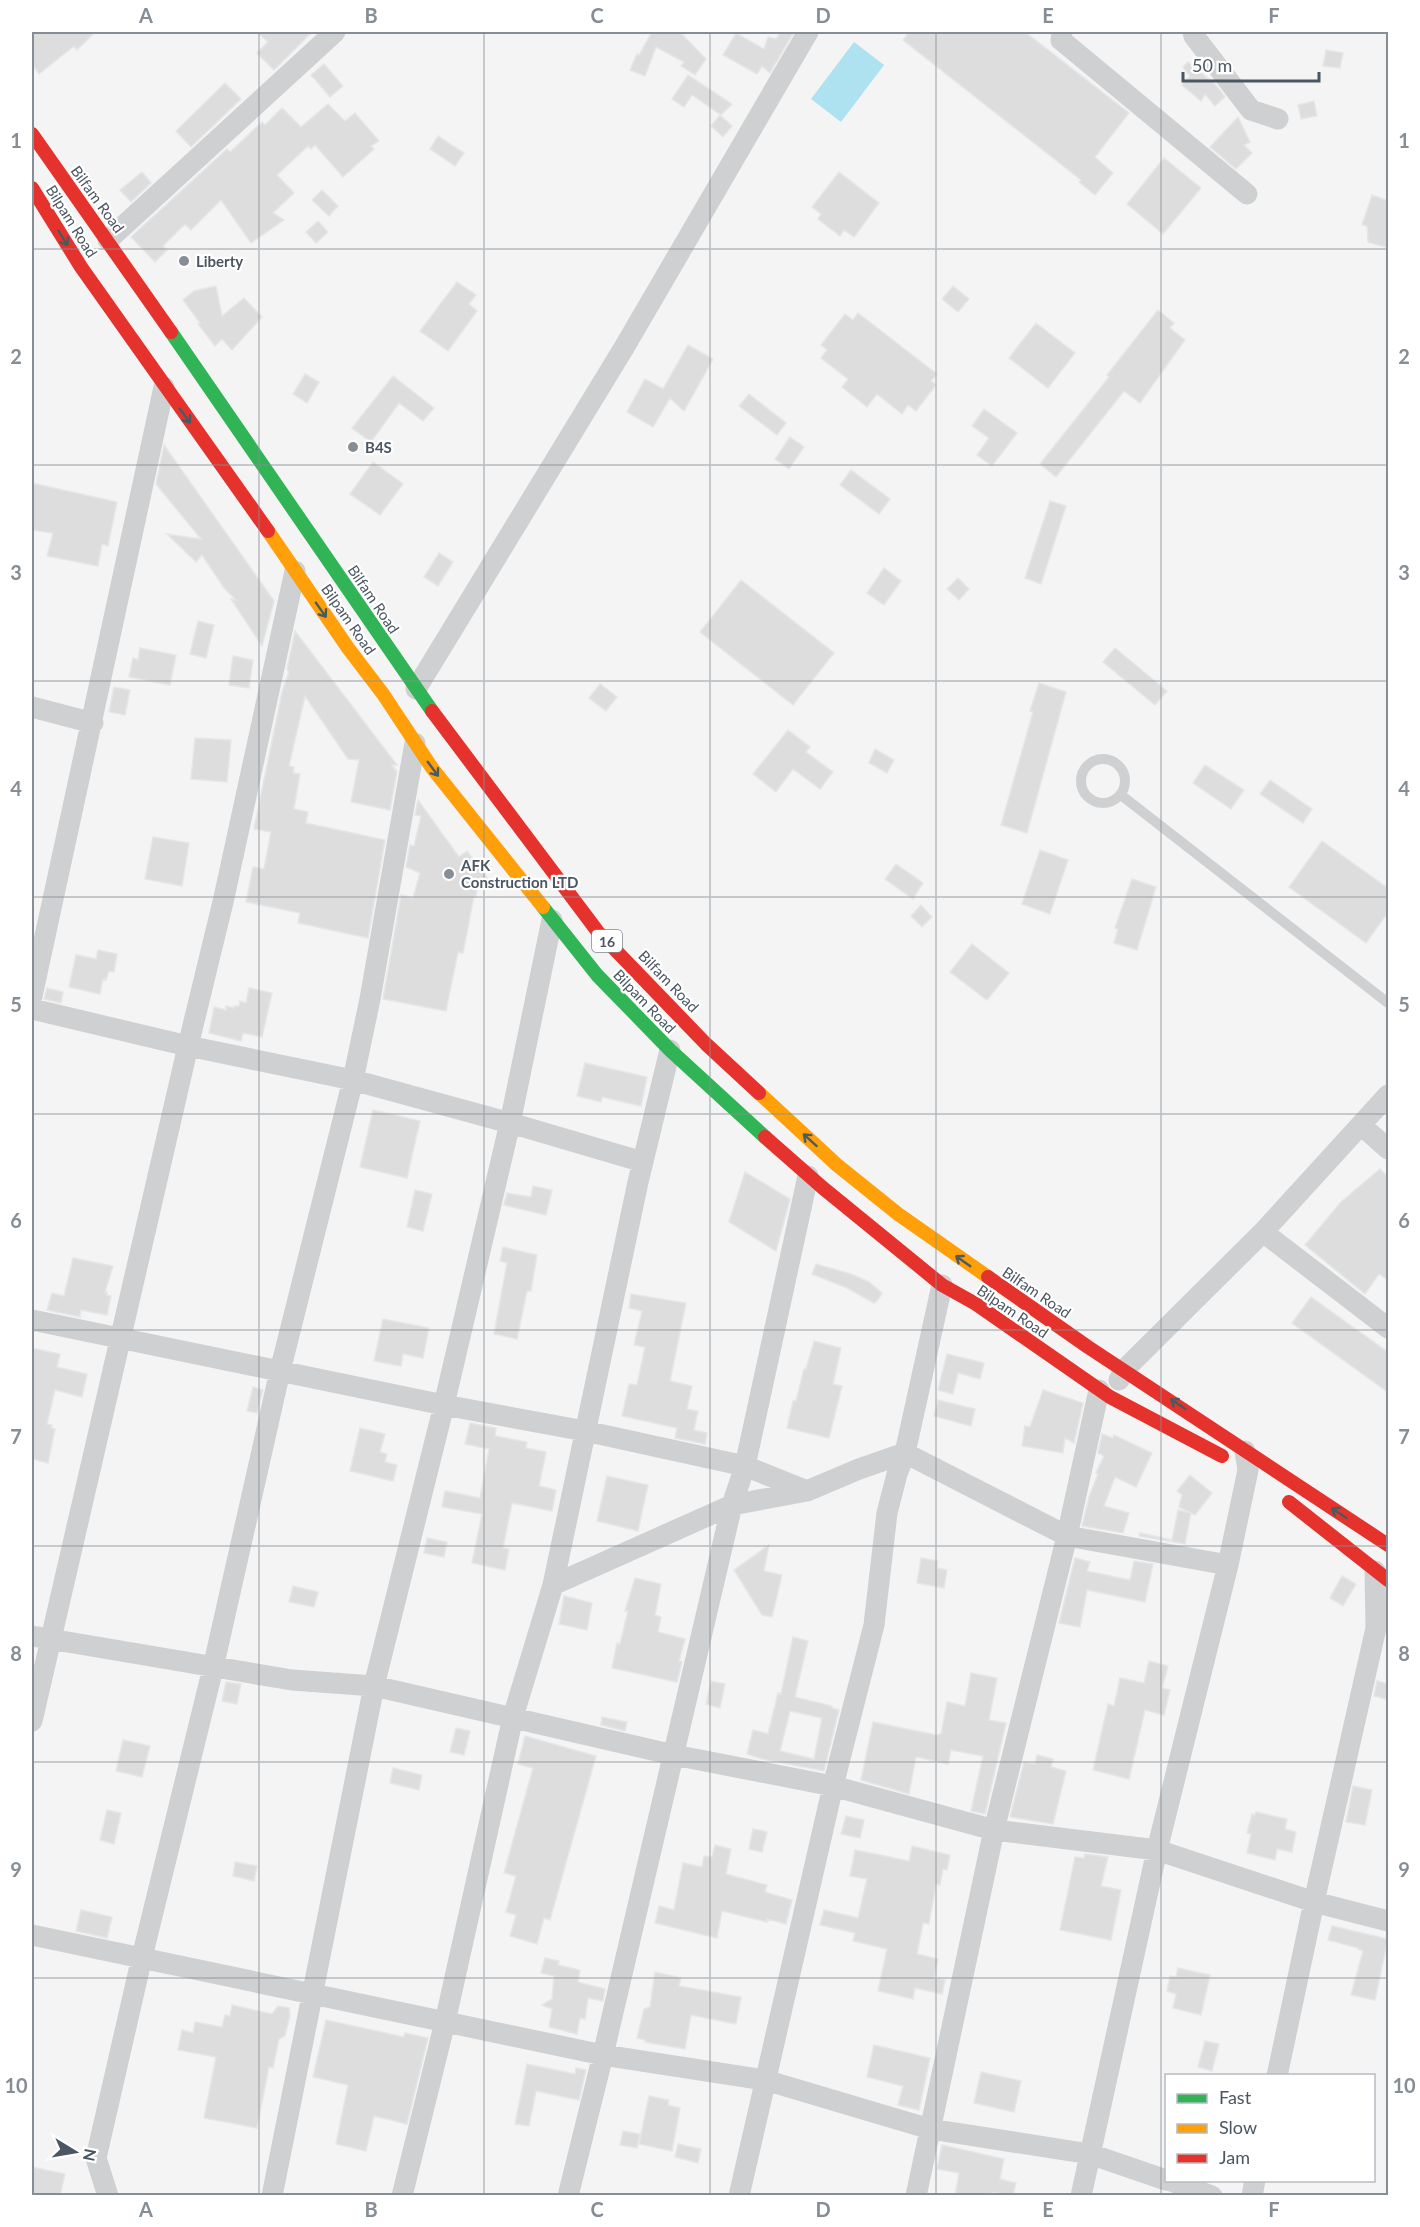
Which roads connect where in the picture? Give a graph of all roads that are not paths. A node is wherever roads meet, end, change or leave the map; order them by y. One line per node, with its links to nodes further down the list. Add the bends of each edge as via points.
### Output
1 (335, 32): 9 (street)
2 (808, 32): 12 (street, via 631,336)
3 (1062, 32): 8 (street, via 1060,40)
4 (1193, 32): 5 (street, via 1251,110)
5 (1278, 120)
6 (32, 134): 9 (main road, Bilfam Road / 16)
7 (32, 188): 10 (main road, Bilpam Road / 16, one-way to 10)
8 (1247, 194)
9 (108, 240): 12 (main road, Bilfam Road / 16)
10 (164, 387): 11 (main road, Bilpam Road / 16, one-way to 11); 14 (street)
11 (295, 571): 15 (main road, Bilpam Road / 16, one-way to 15); 21 (street)
12 (416, 688): 35 (main road, Bilfam Road / 16, one-way to 12, via 898,1214 837,1165 706,1044 598,932)
13 (32, 707): 14 (street)
14 (93, 723): 18 (street)
15 (416, 743): 17 (main road, Bilpam Road / 16, one-way to 17); 23 (street)
16 (1121, 795): 16 (lane, via 1125,780 1119,766 1105,759 1084,768 1080,783 1087,797 1100,804); 19 (lane)
17 (552, 920): 22 (main road, Bilpam Road / 16, via 597,975); 25 (street)
18 (32, 996)
19 (1389, 1004)
20 (32, 1009): 21 (street)
21 (188, 1046): 23 (street); 34 (street)
22 (669, 1050): 28 (street); 29 (main road, Bilpam Road / 16)
23 (353, 1080): 25 (street); 36 (street)
24 (1389, 1095): 26 (street)
25 (510, 1123): 28 (street); 38 (street)
26 (1361, 1125): 27 (street); 30 (street)
27 (1389, 1149)
28 (643, 1162): 39 (street)
29 (808, 1176): 31 (main road, Bilpam Road / 16); 41 (street)
30 (1263, 1232): 33 (street); 35 (street)
31 (942, 1285): 37 (main road, Bilpam Road / 16, via 976,1304); 40 (street)
32 (32, 1320): 34 (street)
33 (1389, 1328)
34 (120, 1338): 36 (street); 51 (street)
35 (1125, 1369): 37 (street); 42 (main road, Bilfam Road / 16, one-way to 35, via 1214,1428)
36 (280, 1371): 38 (street); 52 (street)
37 (1104, 1393): 42 (main road, Bilpam Road / 16); 46 (street)
38 (444, 1405): 39 (street); 53 (street)
39 (585, 1431): 41 (street); 50 (street)
40 (905, 1453): 43 (street); 46 (street); 57 (street, via 887,1513 874,1625)
41 (745, 1466): 43 (street); 45 (street)
42 (1250, 1466): 47 (main road, Bilfam Road / 16, one-way to 42); 48 (street)
43 (807, 1491): 45 (street)
44 (1275, 1492): 49 (main road)
45 (732, 1505): 50 (street); 56 (street)
46 (1067, 1536): 48 (street); 58 (street)
47 (1389, 1545)
48 (1228, 1565): 59 (street)
49 (1382, 1575): 60 (street, via 1376,1628)
50 (553, 1586): 54 (street)
51 (40, 1638): 52 (street); 55 (street)
52 (213, 1668): 53 (street, via 291,1680); 63 (street)
53 (374, 1686): 54 (street); 64 (street)
54 (513, 1717): 56 (street); 65 (street)
55 (32, 1721)
56 (674, 1755): 57 (street); 66 (street)
57 (833, 1785): 58 (street); 68 (street)
58 (994, 1830): 59 (street); 69 (street)
59 (1157, 1850): 60 (street); 70 (street)
60 (1314, 1902): 61 (street); 67 (street)
61 (1389, 1921)
62 (32, 1935): 63 (street)
63 (142, 1957): 64 (street); 73 (street, via 96,2158)
64 (314, 1994): 65 (street); 74 (street)
65 (445, 2022): 66 (street); 75 (street)
66 (603, 2055): 68 (street); 76 (street)
67 (1277, 2074)
68 (765, 2080): 69 (street); 77 (street)
69 (930, 2128): 70 (street); 78 (street)
70 (1090, 2154): 71 (street); 79 (street)
71 (1165, 2179)
72 (1173, 2182): 80 (street)
73 (108, 2196)
74 (272, 2196)
75 (402, 2196)
76 (568, 2196)
77 (739, 2196)
78 (916, 2196)
79 (1081, 2196)
80 (1212, 2196)

